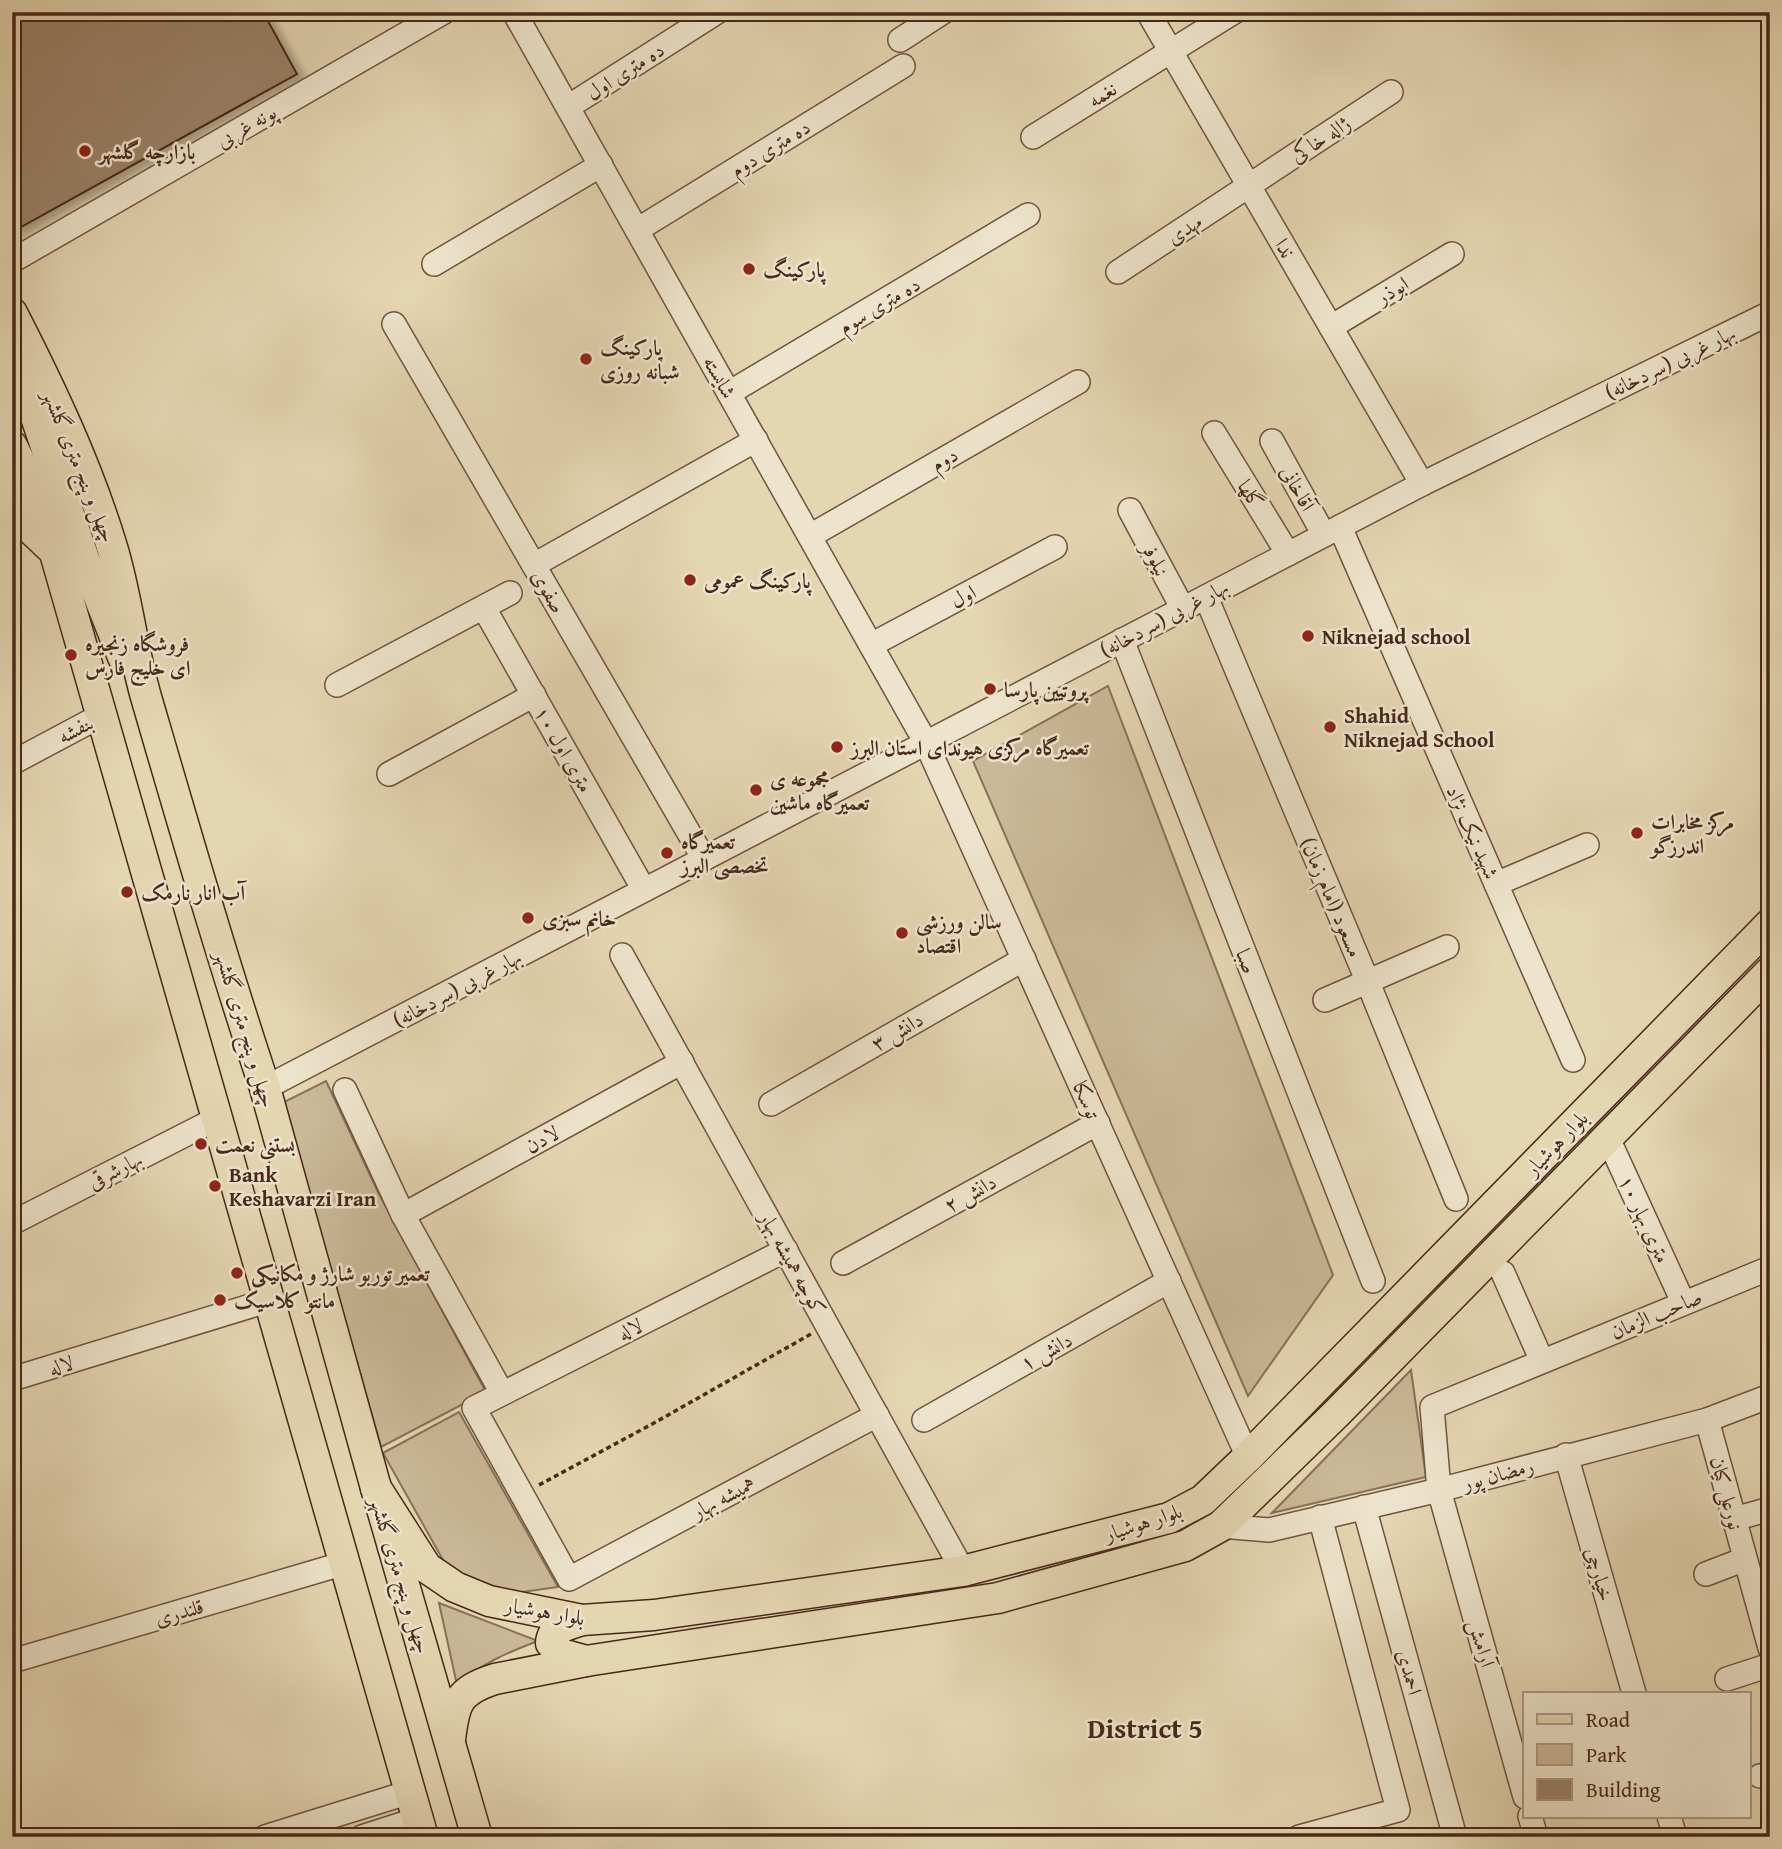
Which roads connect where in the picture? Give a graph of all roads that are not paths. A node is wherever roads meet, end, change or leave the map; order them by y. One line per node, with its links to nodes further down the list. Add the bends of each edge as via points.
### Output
1 (444, 12): 18 (street, پونه غربی)
2 (514, 12): 11 (street, شایسته)
3 (717, 12): 11 (street, ده متری اول)
4 (943, 12): 7 (street)
5 (1148, 12): 8 (street, ندا)
6 (1234, 12): 8 (street, نغمه)
7 (900, 40)
8 (1171, 52): 12 (street, نغمه); 14 (street, ندا)
9 (904, 66): 16 (street, ده متری دوم)
10 (1391, 92): 14 (street, ژاله خاکی)
11 (568, 107): 13 (street, شایسته)
12 (1033, 137)
13 (601, 165): 16 (street, شایسته); 19 (street)
14 (1249, 186): 20 (street, مهدی); 24 (street, ندا)
15 (1028, 215): 27 (street, ده متری سوم)
16 (637, 230): 27 (street, شایسته)
17 (1452, 254): 24 (street, ابوذر)
18 (12, 261)
19 (434, 264)
20 (1118, 272)
21 (12, 313): 49 (main road, چهل و پنج متری گلشهر, via 89,476 113,550)
22 (1770, 313): 33 (street, بهار غربی (سردخانه))
23 (394, 324): 41 (street, صفوی)
24 (1331, 327): 33 (street, ندا)
25 (12, 373): 28 (main road)
26 (1077, 382): 37 (street, دوم)
27 (729, 393): 30 (street, شایسته)
28 (24, 418): 49 (main road, via 119,650)
29 (1214, 433): 40 (street, گلها)
30 (756, 440): 37 (street, شایسته); 41 (street)
31 (1272, 441): 36 (street, آقاخانی)
32 (12, 446): 39 (main road, via 34,490)
33 (1422, 484): 36 (street, بهار غربی (سردخانه))
34 (1130, 510): 45 (street, نیلوفر)
35 (12, 511): 39 (main road)
36 (1332, 531): 40 (street, بهار غربی (سردخانه)); 57 (street, شهید نیک نژاد)
37 (810, 536): 47 (street, شایسته)
38 (1055, 547): 47 (street, اول)
39 (55, 553): 51 (main road)
40 (1288, 554): 43 (street, بهار غربی (سردخانه))
41 (534, 565): 56 (street, صفوی)
42 (510, 593): 44 (street)
43 (1206, 597): 45 (street, بهار غربی (سردخانه)); 64 (street, مسعود (امام زمان))
44 (484, 608): 48 (street); 50 (street, ۱۰ متری اول)
45 (1183, 609): 46 (street, بهار غربی (سردخانه))
46 (1122, 640): 52 (street, بهار غربی (سردخانه)); 84 (street, صبا)
47 (871, 645): 52 (street, شایسته)
48 (337, 685)
49 (145, 693): 70 (main road, چهل و پنج متری گلشهر)
50 (534, 695): 54 (street); 58 (street, ۱۰ متری اول)
51 (102, 715): 53 (street, بنفشه); 74 (main road)
52 (926, 743): 56 (street, بهار غربی (سردخانه)); 62 (street, توسکا)
53 (12, 763)
54 (389, 774)
55 (1587, 845): 57 (street)
56 (704, 859): 58 (street, بهار غربی (سردخانه))
57 (1496, 884): 67 (street, شهید نیک نژاد)
58 (644, 890): 70 (street, بهار غربی (سردخانه))
59 (1770, 924): 66 (main road, بلوار هوشیار)
60 (1447, 947): 64 (street)
61 (622, 955): 68 (street, کوچه همیشه بهار)
62 (1024, 959): 73 (street, دانش ۳); 75 (street, توسکا)
63 (1770, 972): 69 (main road, بلوار هوشیار)
64 (1367, 980): 65 (street); 77 (street, مسعود (امام زمان))
65 (1325, 1000)
66 (1648, 1048): 69 (main road, via 1653,1065); 72 (main road, بلوار هوشیار)
67 (1573, 1060)
68 (682, 1062): 78 (street, لادن); 80 (street, کوچه همیشه بهار)
69 (1670, 1074): 76 (main road, بلوار هوشیار)
70 (265, 1088): 97 (main road, چهل و پنج متری گلشهر)
71 (345, 1090): 78 (street)
72 (1598, 1099): 76 (main road, via 1615,1102); 96 (main road, بلوار هوشیار)
73 (771, 1104)
74 (218, 1118): 79 (street, بهارشرقی); 86 (main road)
75 (1098, 1124): 81 (street, دانش ۲); 85 (street, توسکا)
76 (1614, 1129): 87 (street, ۱۰ متری بهار); 103 (main road, بلوار هوشیار)
77 (1456, 1199)
78 (403, 1215): 90 (street)
79 (12, 1223)
80 (786, 1250): 90 (street, لاله); 92 (street, کوچه همیشه بهار)
81 (843, 1263)
82 (1770, 1268): 87 (street, صاحب الزمان)
83 (1503, 1273): 88 (street)
84 (1373, 1281)
85 (1169, 1282): 93 (street, دانش ۱); 96 (street, توسکا)
86 (270, 1300): 89 (street, لاله); 105 (main road)
87 (1683, 1302): 88 (street, صاحب الزمان)
88 (1542, 1361): 98 (street, صاحب الزمان, via 1432,1407)
89 (12, 1380)
90 (502, 1393): 108 (street, لاله, via 474,1408)
91 (1770, 1396): 94 (street, رمضان پور)
92 (877, 1415): 106 (street, کوچه همیشه بهار); 108 (street, همیشه بهار)
93 (924, 1420)
94 (1707, 1420): 95 (street, رمضان پور); 102 (street, نورعلی کیان)
95 (1566, 1455): 98 (street, رمضان پور); 116 (street, خیارچی)
96 (1248, 1457): 106 (main road, بلوار هوشیار, via 1203,1500 1170,1518)
97 (376, 1488): 110 (main road, بلوار هوشیار, via 427,1568 455,1587 489,1601); 117 (main road, چهل و پنج متری گلشهر)
98 (1439, 1490): 99 (street, رمضان پور); 118 (street, آرامش)
99 (1364, 1507): 101 (street, رمضان پور); 127 (street, احمدی)
100 (1770, 1509): 102 (street)
101 (1320, 1517): 103 (street, رمضان پور, via 1269,1530); 126 (street, via 1398,1810)
102 (1734, 1519): 104 (street, نورعلی کیان)
103 (1222, 1526): 113 (main road, بلوار هوشیار, via 1185,1546 998,1598)
104 (1745, 1559): 107 (street); 109 (street, نورعلی کیان)
105 (345, 1563): 112 (street, قلندری); 120 (main road)
106 (963, 1571): 110 (main road, بلوار هوشیار, via 667,1613)
107 (1706, 1574)
108 (569, 1579)
109 (1763, 1599): 111 (street, نورعلی کیان)
110 (582, 1620): 113 (main road, via 556,1630 551,1643 561,1654)
111 (1770, 1648)
112 (12, 1661)
113 (586, 1661): 117 (main road, بلوار هوشیار, via 480,1684 459,1699)
114 (1770, 1665): 115 (street)
115 (1727, 1679)
116 (1634, 1692)
117 (450, 1740): 125 (main road, چهل و پنج متری گلشهر)
118 (1523, 1790)
119 (355, 1809): 120 (street); 123 (street); 124 (street, via 369,1818)
120 (417, 1816): 124 (street)
121 (1531, 1818): 128 (street)
122 (1670, 1818): 129 (street)
123 (265, 1837)
124 (361, 1837)
125 (477, 1837)
126 (1299, 1837)
127 (1455, 1837)
128 (1536, 1837)
129 (1675, 1837)

